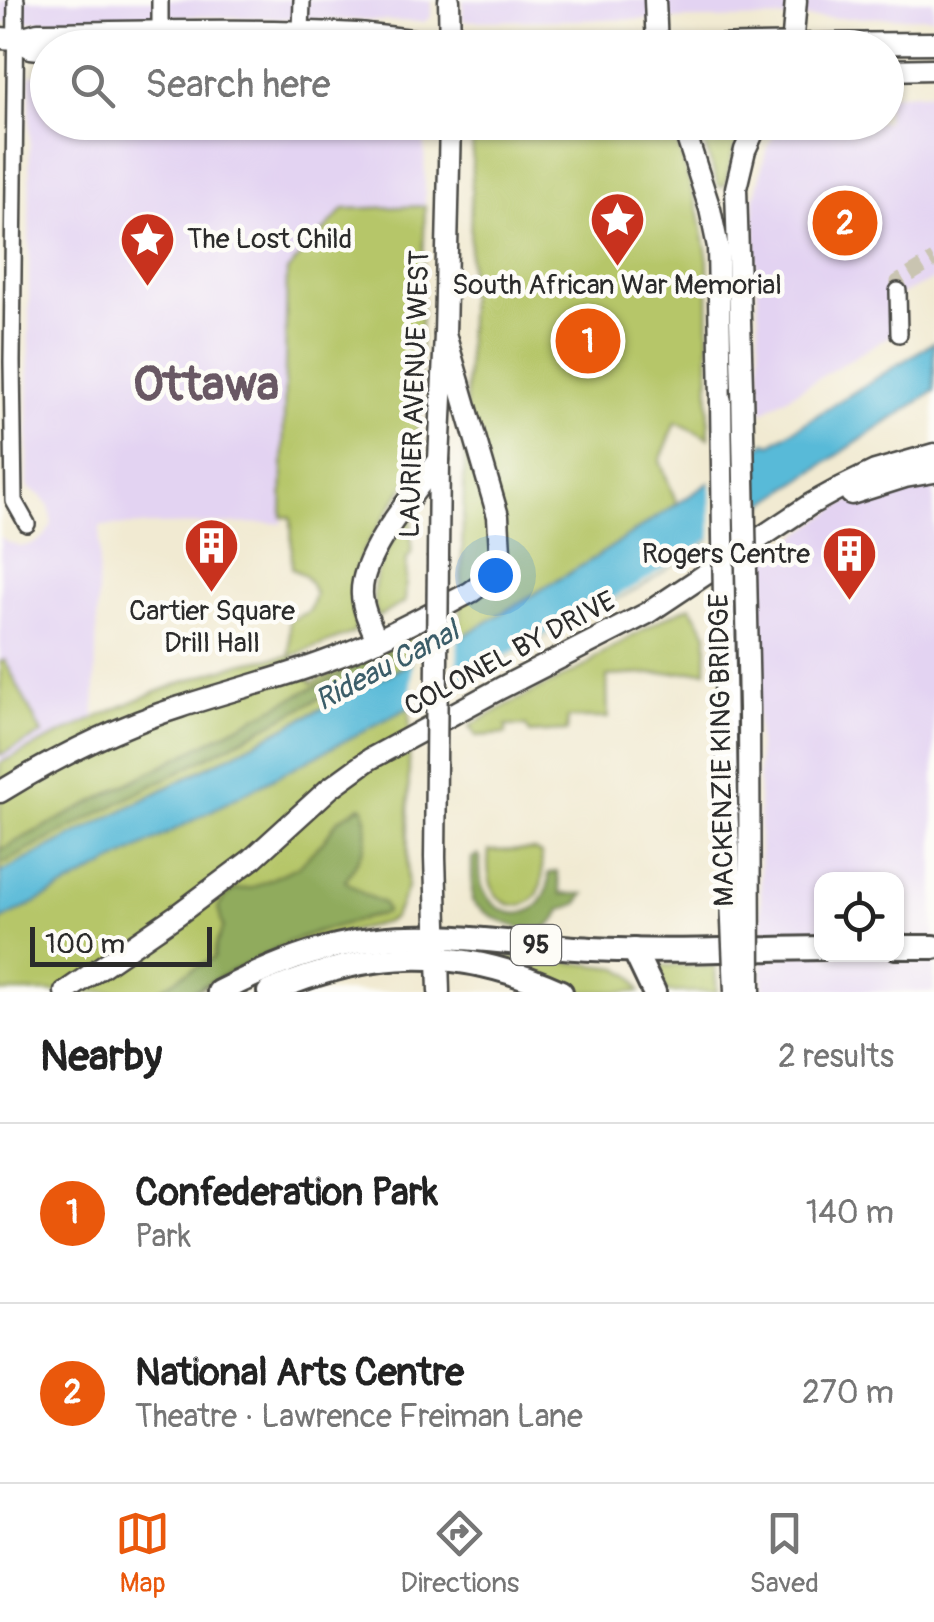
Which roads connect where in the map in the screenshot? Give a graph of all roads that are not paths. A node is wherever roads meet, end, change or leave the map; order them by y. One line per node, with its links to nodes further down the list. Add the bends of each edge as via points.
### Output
1 (16, 0): 12 (street)
2 (160, 0): 7 (street)
3 (302, 0): 8 (street)
4 (449, 0): 9 (main road)
5 (654, 0): 10 (main road)
6 (796, 0): 11 (main road)
7 (161, 30)
8 (296, 30)
9 (450, 30)
10 (656, 30)
11 (794, 30)
12 (8, 39): 23 (street)
13 (904, 43): 14 (main road)
14 (934, 43)
15 (934, 69): 16 (main road)
16 (904, 70)
17 (450, 140): 21 (main road, LAURIER AVENUE WEST)
18 (688, 140): 42 (main road, MACKENZIE KING BRIDGE, bridge, via 718,247)
19 (750, 140): 43 (main road, MACKENZIE KING BRIDGE, bridge, via 736,188)
20 (898, 291): 22 (street)
21 (445, 334): 25 (main road, LAURIER AVENUE WEST); 28 (main road, via 498,516 500,552 480,586)
22 (899, 334)
23 (6, 362): 27 (street, via 14,501)
24 (934, 454): 30 (main road, COLONEL BY DRIVE, via 842,487 646,614 370,758)
25 (439, 460): 28 (main road, via 369,560 362,596); 33 (main road, LAURIER AVENUE WEST, bridge)
26 (934, 472): 30 (main road, COLONEL BY DRIVE, via 848,496 813,514 648,622 458,723)
27 (27, 524)
28 (377, 640): 29 (main road, via 112,732)
29 (0, 792)
30 (280, 836): 36 (main road, COLONEL BY DRIVE)
31 (934, 946): 32 (main road)
32 (904, 947)
33 (437, 948): 35 (main road, 95); 37 (main road, 95, via 378,938 332,946); 38 (main road, 95, via 350,964); 39 (main road, LAURIER AVENUE WEST); 40 (main road, 95)
34 (814, 948): 35 (main road)
35 (634, 950): 41 (main road)
36 (65, 992)
37 (219, 992)
38 (268, 992)
39 (439, 992)
40 (561, 992)
41 (654, 992)
42 (735, 992)
43 (750, 992)

